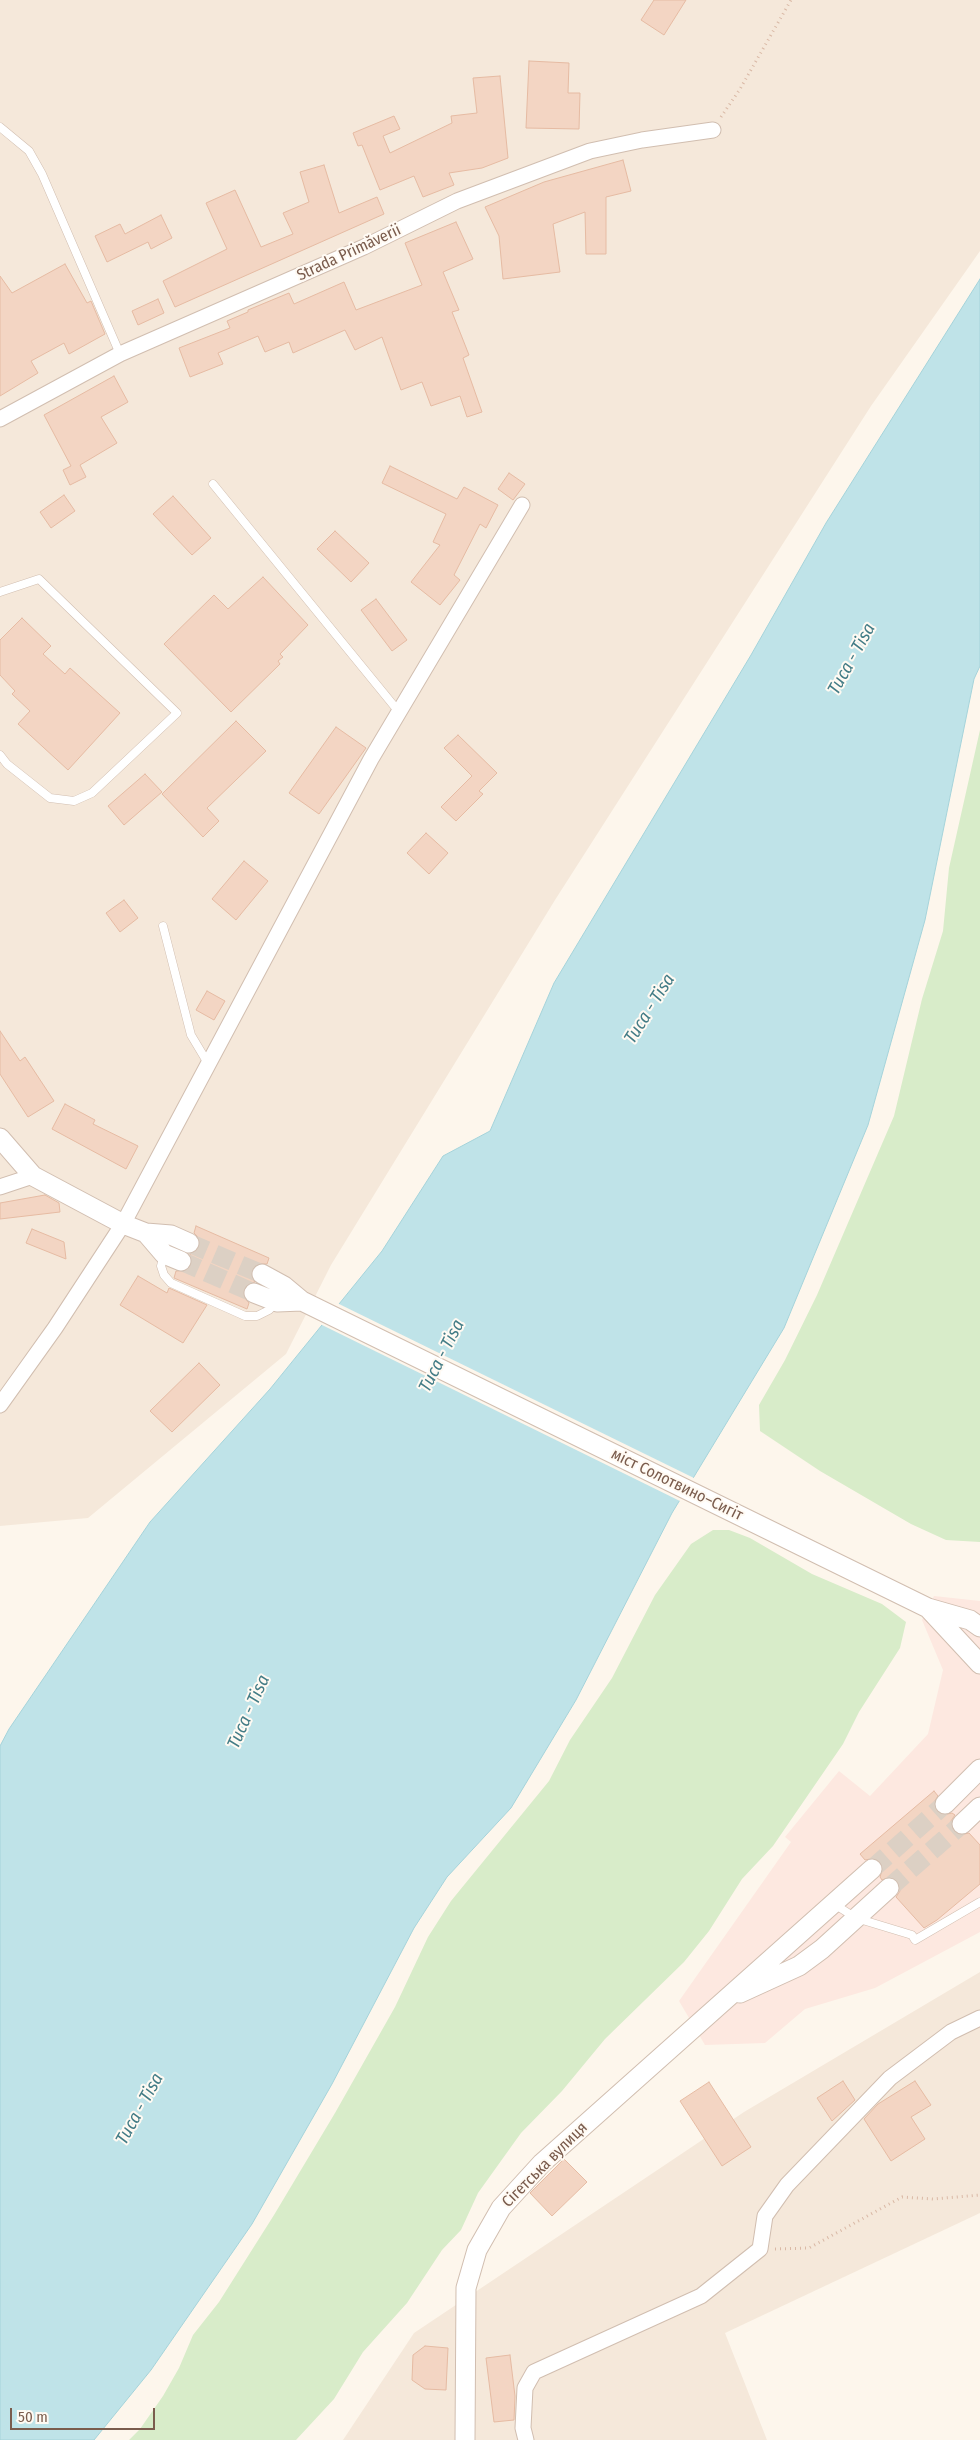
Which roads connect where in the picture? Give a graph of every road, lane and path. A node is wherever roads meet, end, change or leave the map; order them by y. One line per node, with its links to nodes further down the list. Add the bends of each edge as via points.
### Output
1 (791, 0): 3 (path)
2 (0, 127): 4 (lane, via 29,151 42,174)
3 (713, 130): 4 (street, Strada Primăverii, via 590,151 536,171 457,202 364,247)
4 (120, 354): 5 (street, Strada Primăverii)
5 (0, 419)
6 (213, 484): 9 (lane)
7 (522, 505): 9 (street)
8 (0, 592): 10 (lane, via 39,579 177,713 92,793 74,801 50,798)
9 (399, 712): 12 (street, via 316,859)
10 (0, 755)
11 (163, 926): 12 (lane, via 191,1035)
12 (209, 1065): 16 (street)
13 (0, 1138): 14 (street)
14 (33, 1176): 15 (street); 16 (street)
15 (0, 1188)
16 (123, 1224): 17 (street); 24 (street)
17 (146, 1233): 18 (street, via 171,1234); 19 (street)
18 (189, 1243)
19 (172, 1258): 23 (lane, via 161,1266 171,1283 245,1316 258,1316)
20 (262, 1274): 22 (street)
21 (254, 1293): 23 (street)
22 (302, 1301): 23 (street); 25 (street, міст Солотвино–Сигіт)
23 (278, 1302)
24 (0, 1405)
25 (922, 1605): 26 (street, via 970,1620); 27 (street)
26 (980, 1627)
27 (980, 1664)
28 (980, 1769): 29 (street)
29 (944, 1804)
30 (980, 1807): 31 (street)
31 (962, 1824)
32 (872, 1869): 35 (street, Сігетська вулиця)
33 (889, 1888): 36 (street, Сігетська вулиця)
34 (980, 1902): 36 (lane, via 915,1940 912,1935)
35 (832, 1903): 36 (lane); 37 (street, Сігетська вулиця)
36 (856, 1918): 37 (street, Сігетська вулиця, via 799,1966)
37 (723, 2000): 41 (street, Сігетська вулиця, via 542,2163 496,2216 477,2250 466,2288)
38 (980, 2018): 40 (street, via 951,2032 890,2078 794,2178 765,2216)
39 (980, 2195): 40 (path, via 934,2199 902,2197 809,2248)
40 (760, 2249): 42 (street, via 701,2296 534,2372 524,2388 523,2428)
41 (465, 2440)
42 (526, 2440)

